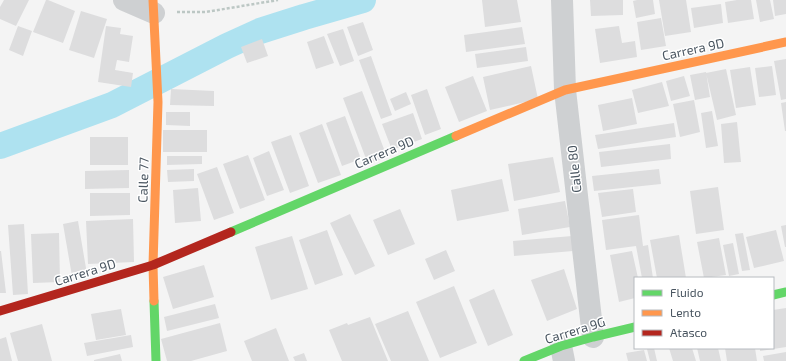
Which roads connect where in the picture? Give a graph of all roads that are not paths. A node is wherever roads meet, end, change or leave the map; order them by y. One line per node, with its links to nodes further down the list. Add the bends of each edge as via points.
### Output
1 (124, 0): 3 (street)
2 (562, 0): 5 (street, Calle 80)
3 (153, 6): 6 (street, Calle 77, via 158,102)
4 (786, 42): 5 (street, Carrera 9D)
5 (565, 90): 6 (street, Carrera 9D); 11 (street, Calle 80)
6 (153, 265): 9 (street, Carrera 9D); 13 (street, Calle 77)
7 (786, 292): 8 (street)
8 (774, 295)
9 (0, 311)
10 (634, 327): 11 (street, Carrera 9G)
11 (593, 337): 12 (street, Carrera 9G)
12 (563, 353): 14 (street, Carrera 9G)
13 (156, 361)
14 (524, 361)

